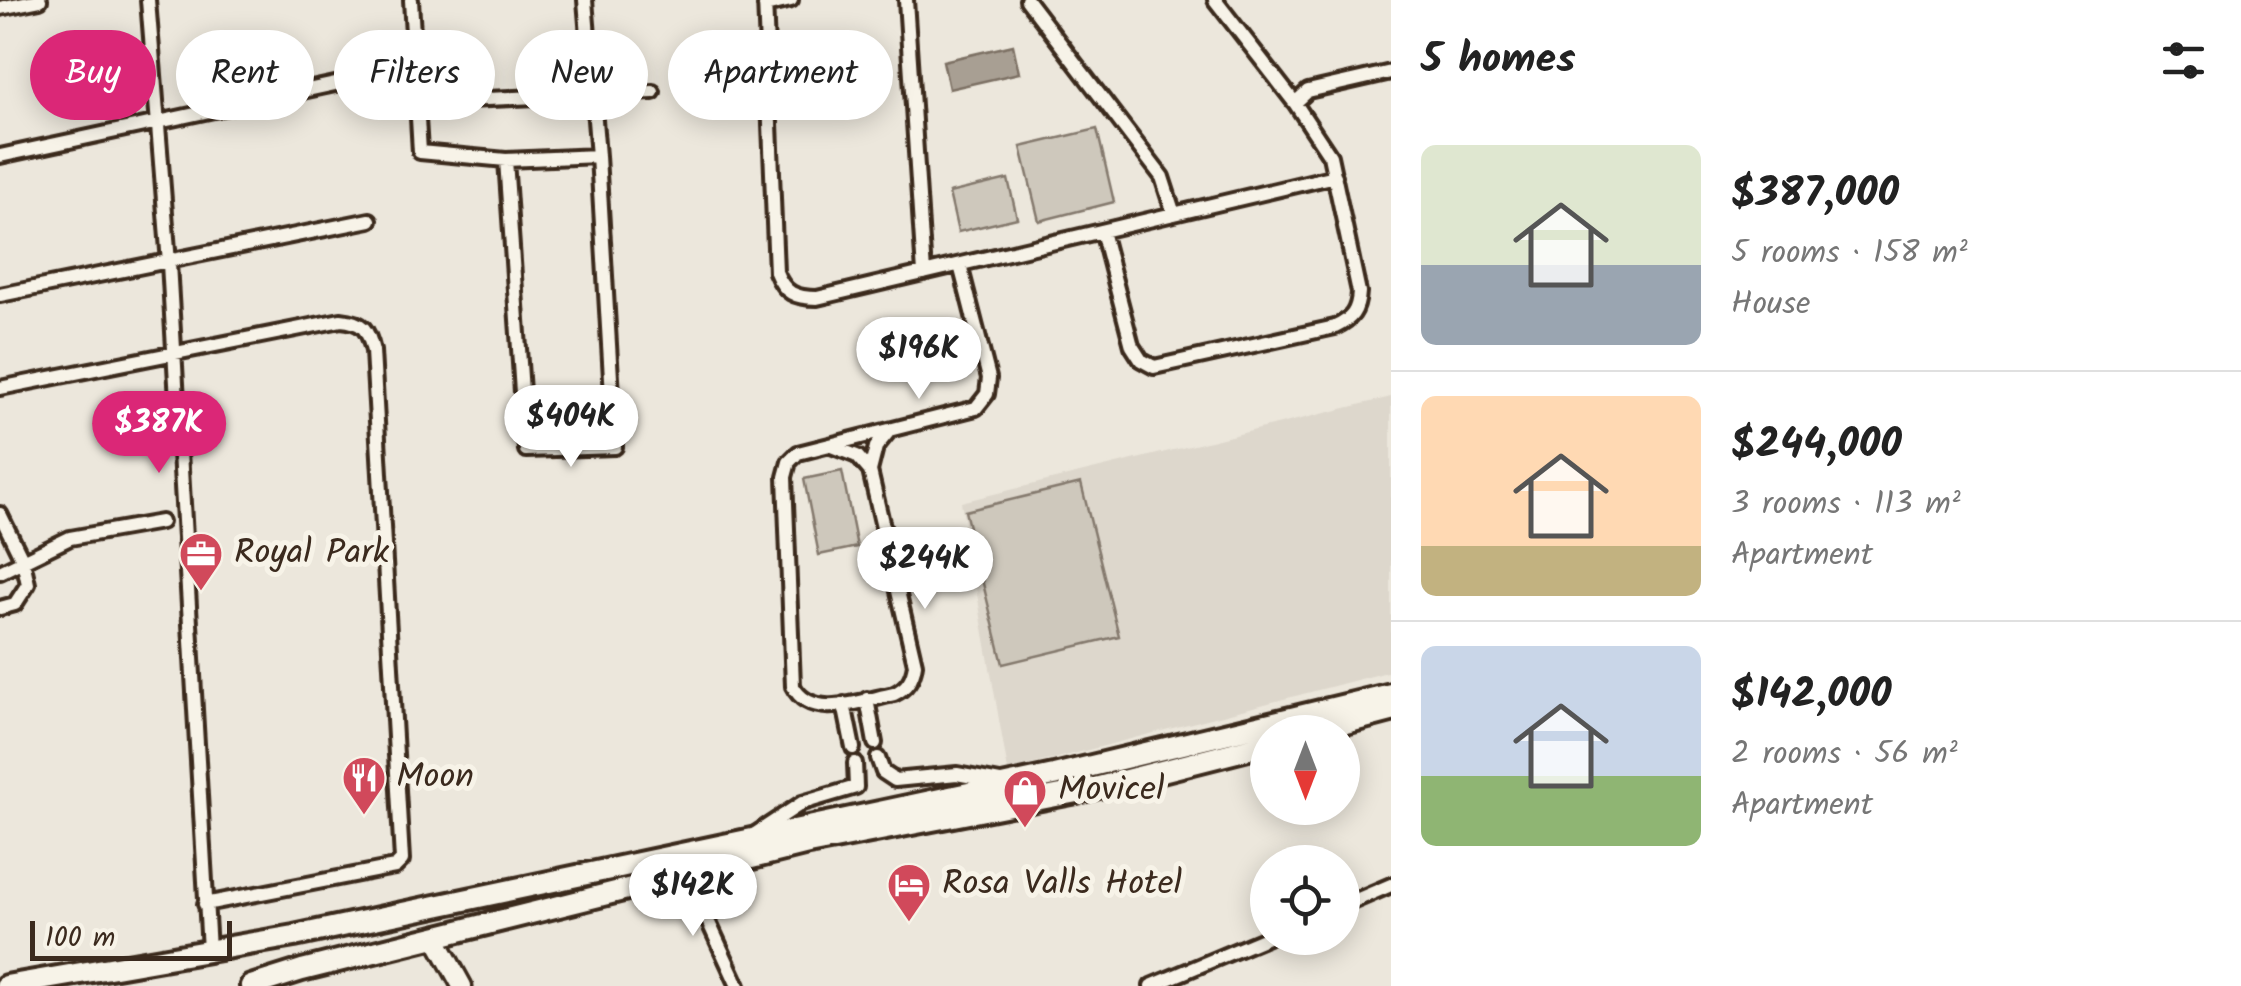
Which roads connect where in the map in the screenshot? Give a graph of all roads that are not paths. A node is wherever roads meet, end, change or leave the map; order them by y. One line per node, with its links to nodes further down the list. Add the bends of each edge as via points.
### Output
1 (40, 0): 10 (street)
2 (148, 0): 20 (street)
3 (413, 0): 11 (street)
4 (585, 0): 12 (street)
5 (790, 0): 9 (street)
6 (906, 0): 30 (street)
7 (1028, 0): 25 (street, via 1162,176)
8 (1215, 0): 17 (street)
9 (765, 3): 30 (street, via 781,284 800,298 817,298)
10 (0, 8)
11 (414, 30)
12 (588, 30)
13 (1391, 72): 17 (street, via 1308,90)
14 (334, 84): 20 (street)
15 (648, 92): 16 (street)
16 (653, 92)
17 (1296, 103): 24 (street, via 1330,156)
18 (419, 120): 23 (street, via 420,152)
19 (595, 120): 22 (street)
20 (156, 123): 21 (street); 28 (street)
21 (0, 156)
22 (598, 156): 23 (street); 23 (street, via 615,447 526,450)
23 (506, 160)
24 (1335, 176): 25 (street); 27 (street, via 1358,308 1348,320 1320,331 1154,367 1132,346)
25 (1174, 214): 27 (street)
26 (370, 220): 28 (street)
27 (1102, 230): 29 (street)
28 (168, 263): 31 (street); 32 (street)
29 (960, 264): 30 (street); 34 (street, via 989,378 987,394 976,408)
30 (924, 273)
31 (0, 295)
32 (174, 354): 33 (street); 53 (street); 53 (street, via 341,320 369,332 402,860)
33 (0, 388)
34 (890, 430): 35 (street); 36 (street, via 876,447)
35 (829, 445): 36 (street, via 857,456); 44 (street, via 798,452 784,477 794,686 812,704)
36 (870, 471): 43 (street, via 915,664 903,690)
37 (0, 514): 39 (street)
38 (161, 522): 39 (street, via 70,538)
39 (23, 561): 40 (street); 41 (street, via 28,584 15,604)
40 (0, 572)
41 (0, 608)
42 (1391, 694): 48 (highway)
43 (867, 699): 44 (street); 48 (street, via 883,772 895,780 957,774)
44 (844, 704): 49 (street, via 856,787 802,803)
45 (1391, 712): 46 (highway)
46 (1360, 720)
47 (1250, 749): 50 (highway)
48 (1012, 784): 49 (highway)
49 (747, 839): 56 (highway)
50 (687, 875): 54 (highway); 60 (street)
51 (1391, 885): 52 (street)
52 (1360, 898)
53 (205, 904): 56 (street)
54 (436, 938): 58 (highway); 59 (main road)
55 (1250, 945): 61 (street)
56 (209, 950): 57 (highway)
57 (6, 986)
58 (252, 986)
59 (462, 986)
60 (738, 986)
61 (1151, 986)

